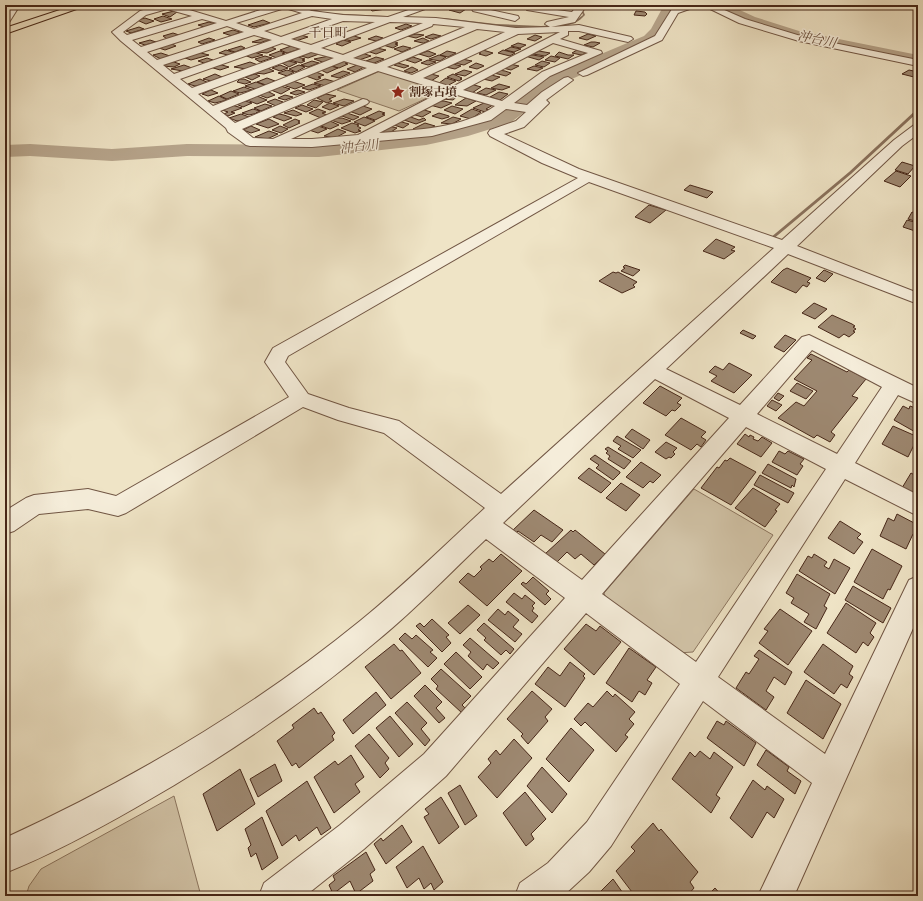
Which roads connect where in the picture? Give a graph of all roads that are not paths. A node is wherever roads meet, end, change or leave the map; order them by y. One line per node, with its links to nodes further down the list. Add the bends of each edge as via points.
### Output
1 (16, 5): 26 (street, via 11,10)
2 (84, 5): 26 (main road)
3 (233, 5): 17 (street)
4 (286, 5): 15 (street); 23 (street)
5 (407, 5): 14 (street)
6 (432, 5): 14 (street)
7 (489, 5): 18 (street, via 476,9)
8 (583, 5): 19 (street, via 578,8)
9 (697, 5): 41 (street, via 675,11 659,38)
10 (706, 5): 37 (street, via 742,21 802,39)
11 (166, 6): 17 (street); 29 (street, via 143,13 117,32)
12 (534, 6): 18 (street); 19 (street)
13 (348, 9): 16 (street, via 361,13)
14 (415, 10): 16 (street)
15 (311, 13): 20 (street); 27 (street)
16 (403, 14): 21 (street)
17 (201, 16): 23 (street); 29 (street)
18 (507, 16): 25 (street)
19 (575, 16): 25 (street)
20 (343, 18): 21 (street); 30 (street)
21 (392, 19): 22 (street); 33 (street)
22 (436, 21): 24 (street); 35 (street)
23 (227, 23): 27 (street); 34 (street)
24 (477, 26): 28 (street); 38 (street)
25 (567, 26): 28 (street); 31 (street); 32 (street)
26 (6, 27)
27 (254, 31): 30 (street); 36 (street)
28 (516, 31): 40 (street)
29 (124, 39): 34 (street)
30 (282, 39): 33 (street); 39 (street)
31 (628, 39)
32 (553, 40): 43 (street); 46 (street, via 597,53 546,74)
33 (313, 48): 35 (street); 44 (street)
34 (139, 51): 36 (street)
35 (344, 58): 38 (street); 49 (street)
36 (155, 64): 39 (street)
37 (918, 64)
38 (378, 68): 40 (street); 42 (street)
39 (172, 78): 44 (street)
40 (414, 78): 43 (street)
41 (568, 80): 46 (street, via 529,109); 55 (street, via 520,124 494,133)
42 (326, 89): 45 (street); 52 (street)
43 (452, 90): 46 (street); 50 (street)
44 (190, 93): 49 (street)
45 (363, 102): 47 (street); 54 (street)
46 (509, 105): 53 (street, via 487,117 432,132)
47 (376, 106)
48 (390, 110): 50 (street)
49 (211, 111): 52 (street)
50 (403, 115): 53 (street)
51 (918, 128): 56 (street, via 898,143)
52 (232, 129): 54 (street, via 250,142)
53 (358, 139): 54 (street, via 312,143)
54 (274, 142)
55 (587, 178): 56 (street); 61 (street, via 280,352 275,362)
56 (786, 247): 57 (street); 58 (street)
57 (918, 299)
58 (653, 370): 62 (street); 65 (street)
59 (894, 385): 60 (street); 62 (street, via 809,341); 63 (street)
60 (918, 398)
61 (301, 399): 65 (street, via 345,415 391,427); 66 (street, via 118,506 88,499 34,505)
62 (742, 416): 63 (street); 68 (street)
63 (839, 466): 64 (street); 69 (street)
64 (918, 506)
65 (494, 516): 68 (street); 71 (street, via 370,630 272,705 163,776)
66 (5, 524)
67 (918, 588): 70 (street)
68 (584, 597): 69 (street); 72 (street, via 435,765 352,837)
69 (699, 681): 70 (street); 73 (street, via 599,834 574,864 547,888)
70 (830, 777): 74 (street)
71 (5, 856)
72 (277, 896)
73 (533, 896)
74 (777, 896)

